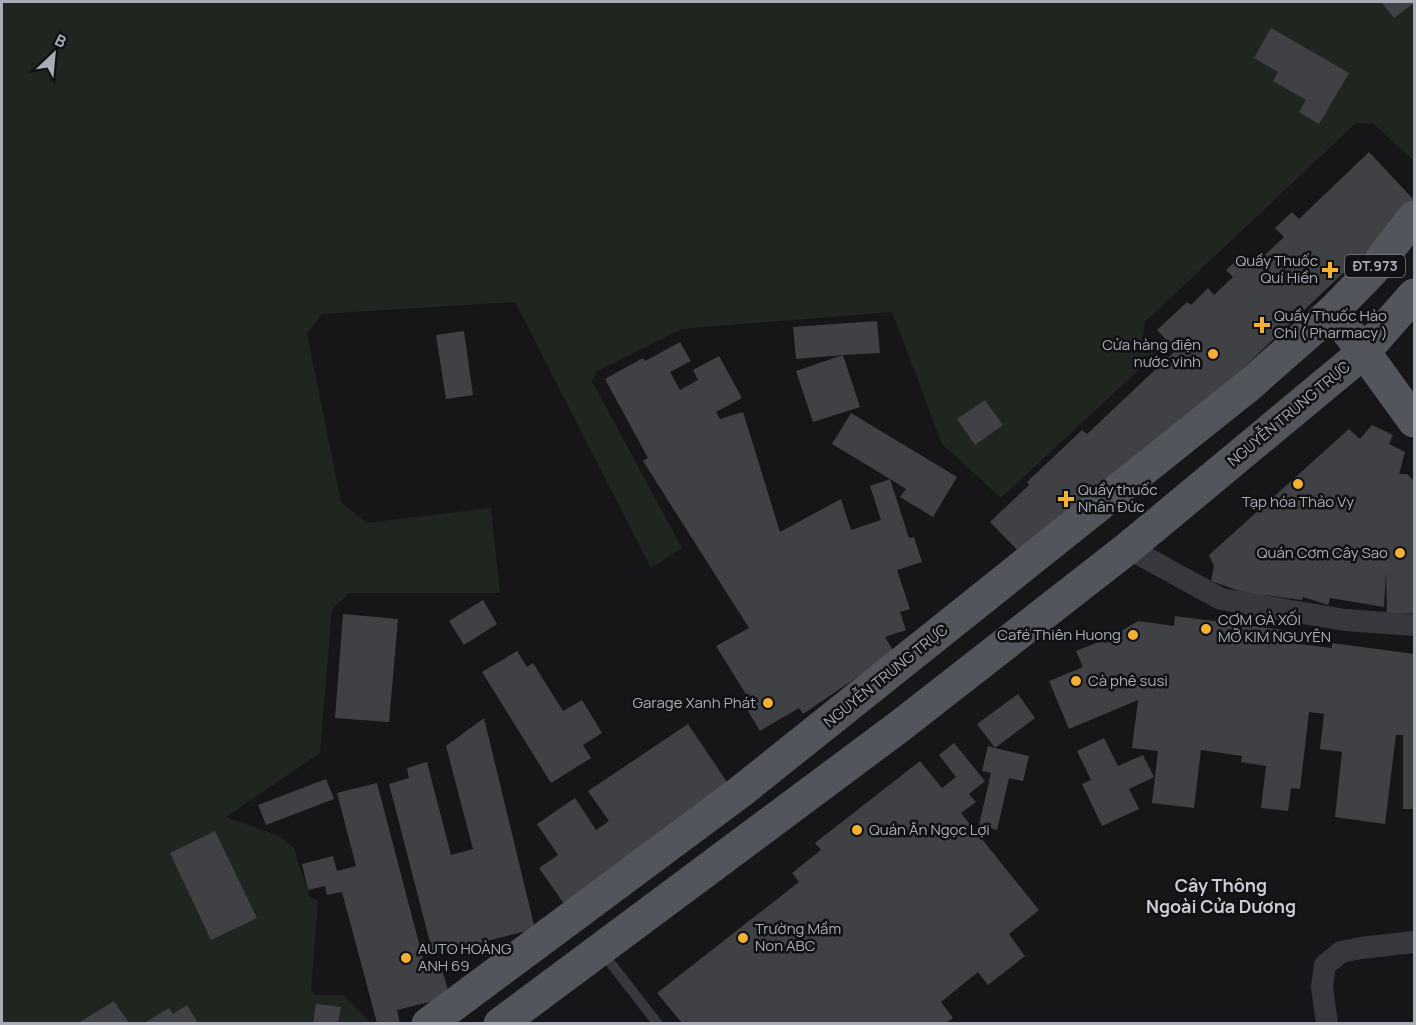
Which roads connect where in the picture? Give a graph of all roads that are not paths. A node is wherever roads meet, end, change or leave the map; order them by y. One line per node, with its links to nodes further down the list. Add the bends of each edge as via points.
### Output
1 (1414, 217): 2 (main road, ĐT.973)
2 (1372, 271): 3 (main road, ĐT.973); 4 (main road, ĐT.973)
3 (1411, 309): 5 (main road, ĐT.973)
4 (1332, 312): 5 (main road); 11 (main road, NGUYỄN TRUNG TRỰC, via 1248,386 749,785)
5 (1364, 352): 6 (main road); 7 (main road, NGUYỄN TRUNG TRỰC)
6 (1414, 422)
7 (1128, 548): 8 (street, via 1221,599 1345,620); 10 (main road, NGUYỄN TRUNG TRỰC, via 900,726)
8 (1414, 624)
9 (1414, 942): 14 (street, via 1341,952 1325,964 1322,987)
10 (600, 949): 12 (main road, NGUYỄN TRUNG TRỰC); 13 (lane)
11 (428, 1023)
12 (500, 1023)
13 (658, 1023)
14 (1327, 1023)

